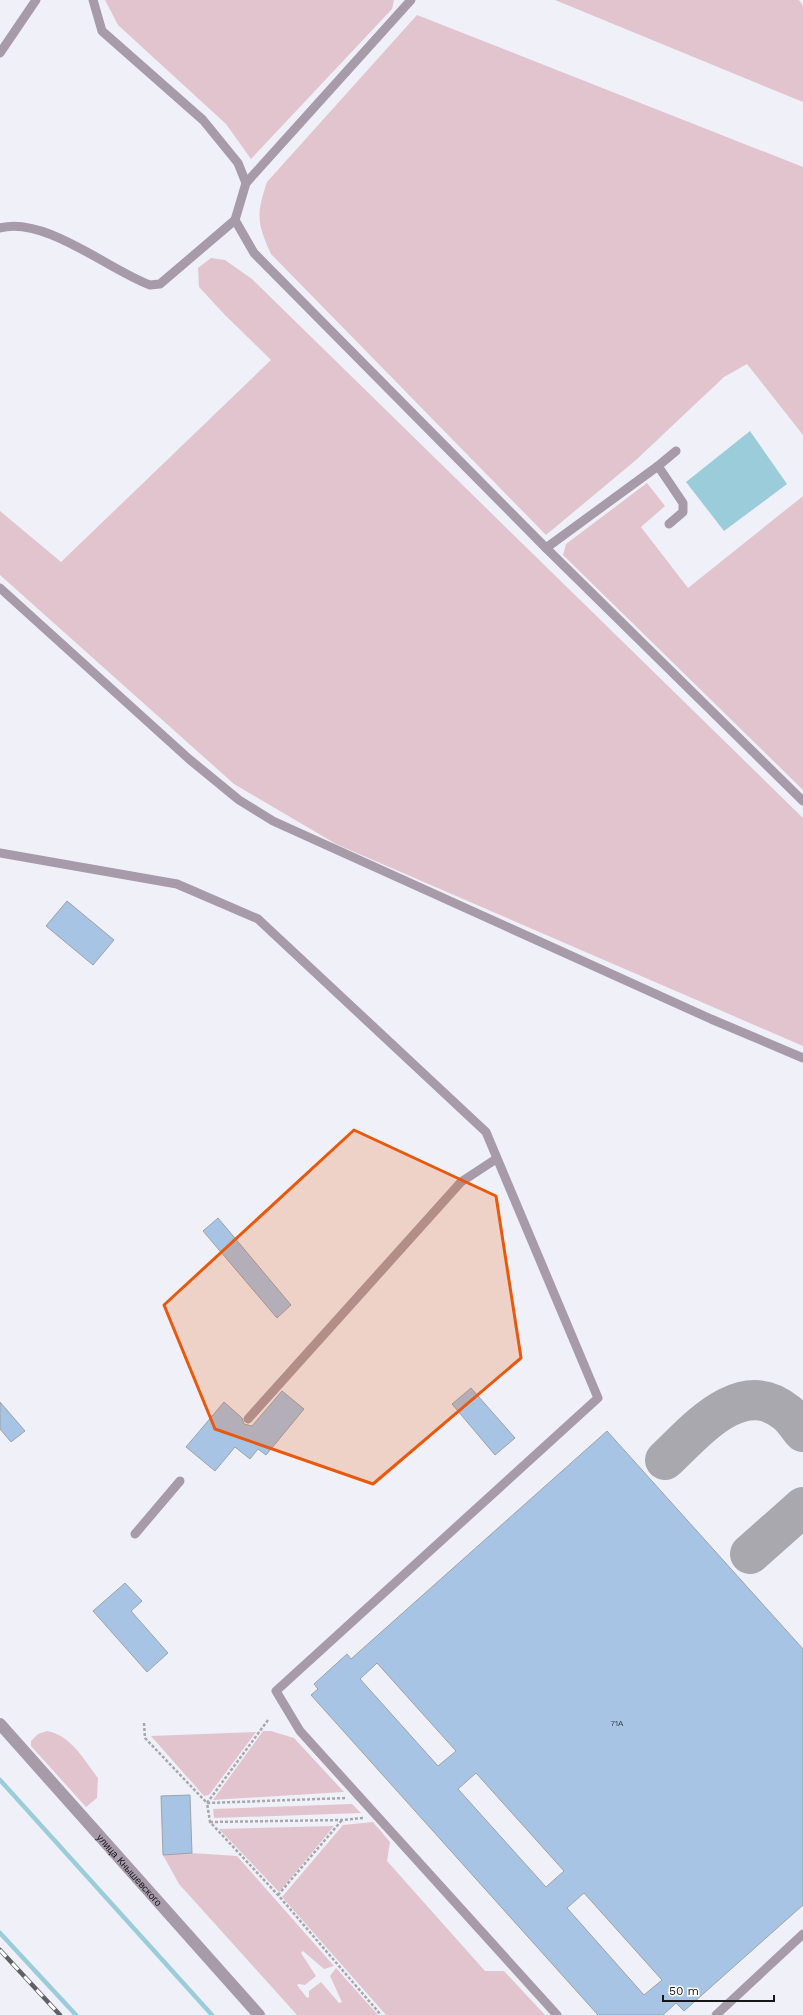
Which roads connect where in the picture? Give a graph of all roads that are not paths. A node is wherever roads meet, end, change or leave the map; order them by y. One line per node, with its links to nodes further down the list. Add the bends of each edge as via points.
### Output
1 (36, 0): 4 (lane)
2 (93, 0): 5 (lane, via 102,31 203,120 238,163)
3 (411, 0): 5 (lane)
4 (0, 52)
5 (246, 183): 6 (lane)
6 (235, 220): 7 (lane, via 160,284 150,285 59,237 16,226); 11 (lane, via 254,253)
7 (0, 228)
8 (676, 451): 9 (lane)
9 (658, 466): 10 (lane, via 683,503 683,512); 11 (lane)
10 (669, 524)
11 (546, 548): 13 (lane)
12 (0, 588): 15 (lane, via 189,759 239,800 273,821)
13 (803, 801)
14 (0, 853): 16 (lane, via 177,884 258,919 486,1132)
15 (803, 1058)
16 (496, 1158): 17 (lane, via 461,1182); 23 (lane, via 598,1398 276,1691 300,1731)
17 (248, 1419)
18 (180, 1481): 19 (lane)
19 (135, 1534)
20 (0, 1724): 22 (street, улица Кнышевского)
21 (802, 1935): 24 (lane)
22 (260, 2015)
23 (557, 2015)
24 (716, 2015)

